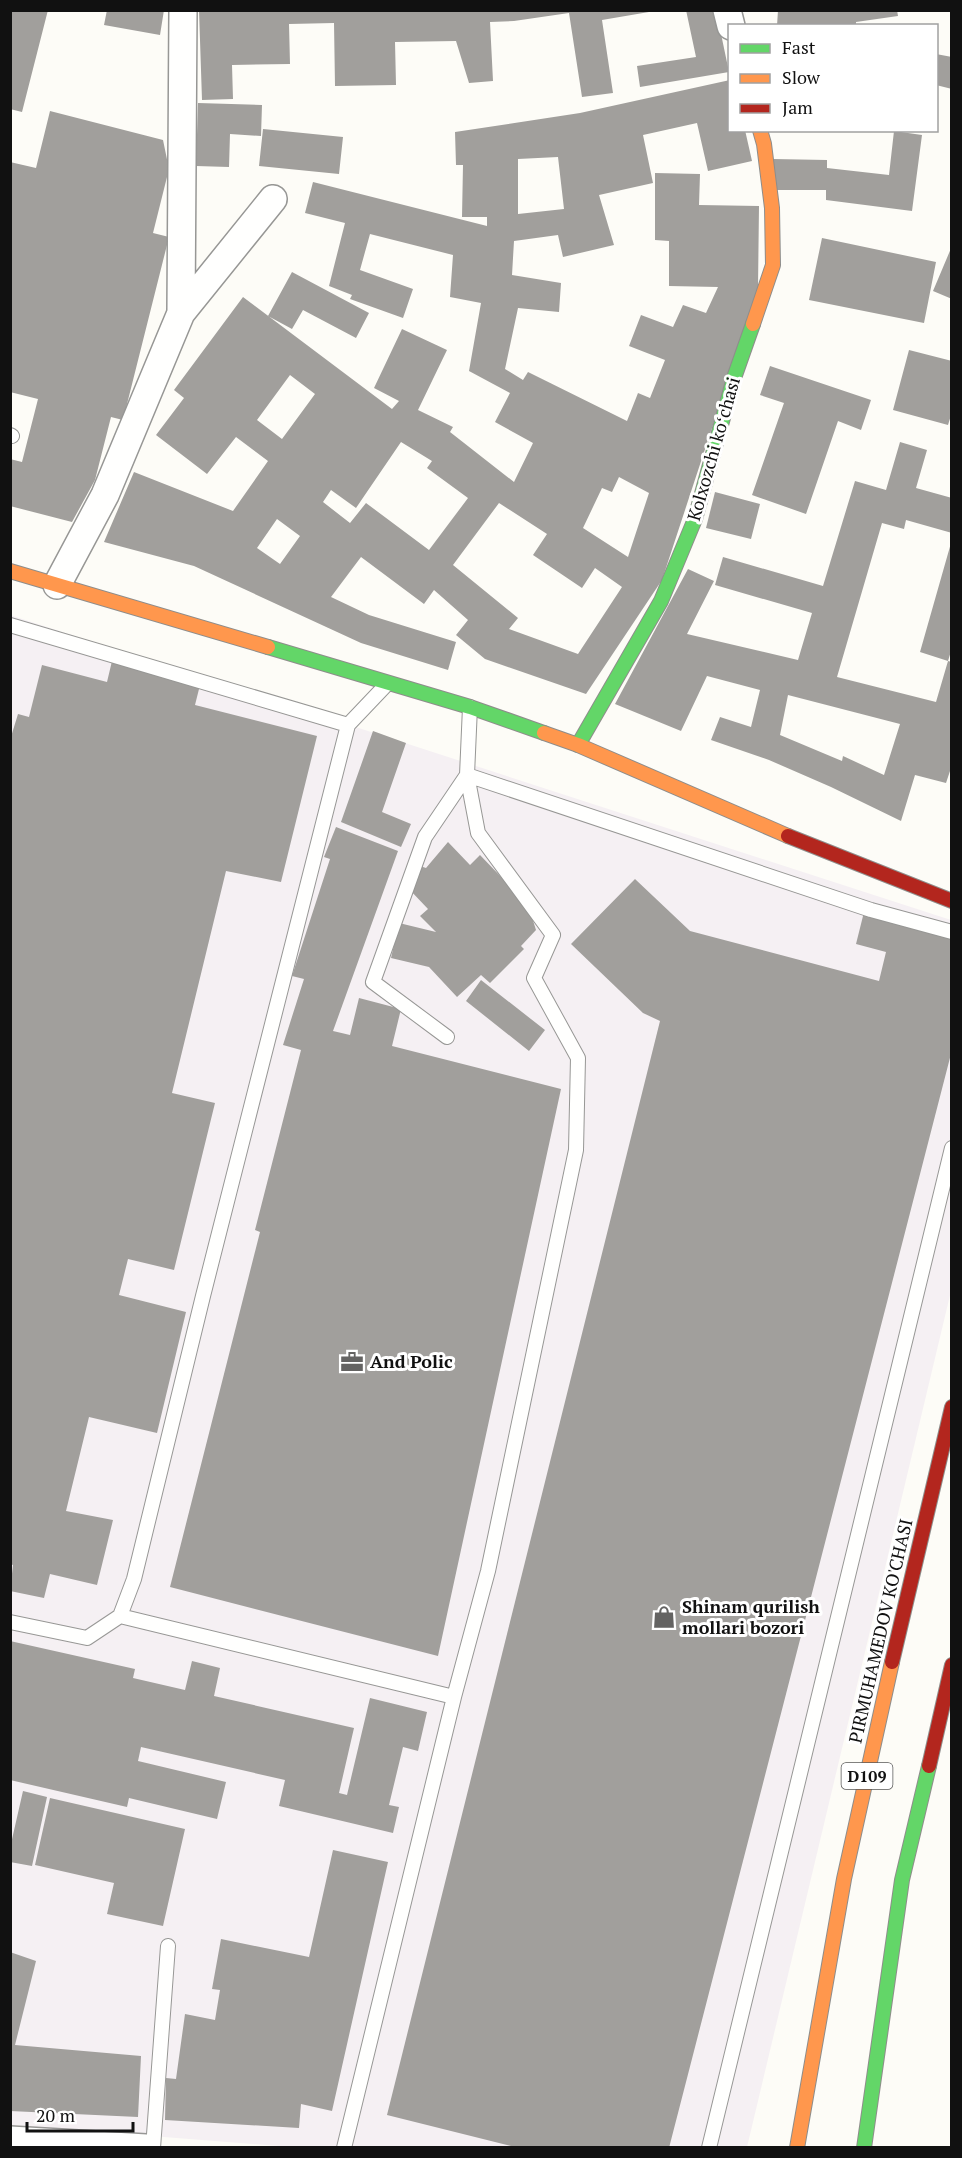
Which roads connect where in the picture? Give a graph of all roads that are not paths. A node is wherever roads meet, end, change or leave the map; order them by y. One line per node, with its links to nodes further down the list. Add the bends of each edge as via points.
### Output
1 (183, 10): 4 (street)
2 (761, 132): 11 (street, Kolxozchi koʻchasi, via 772,208 772,265 734,378 695,519 661,600)
3 (273, 199): 4 (street)
4 (181, 313): 6 (street, via 105,495)
5 (10, 571): 6 (street)
6 (57, 585): 8 (street)
7 (10, 625): 10 (lane)
8 (388, 683): 9 (street); 10 (lane)
9 (470, 707): 11 (street); 12 (lane)
10 (348, 725): 18 (lane, via 134,1579)
11 (578, 745): 13 (street)
12 (466, 775): 14 (lane); 15 (lane, via 425,837 373,982); 21 (lane, via 478,833 553,934 534,978 578,1058 576,1150 488,1571)
13 (951, 901)
14 (951, 933)
15 (447, 1037)
16 (951, 1148): 27 (lane)
17 (951, 1407): 28 (street, PIRMUHAMEDOV KO'CHASI / D109, via 844,1879)
18 (120, 1616): 19 (lane, via 87,1638); 21 (lane)
19 (10, 1622)
20 (951, 1665): 29 (street, via 902,1880)
21 (454, 1697): 26 (lane)
22 (168, 1946): 25 (lane)
23 (10, 2140): 24 (street)
24 (146, 2148)
25 (153, 2148)
26 (344, 2148)
27 (709, 2148)
28 (797, 2148)
29 (864, 2148)

